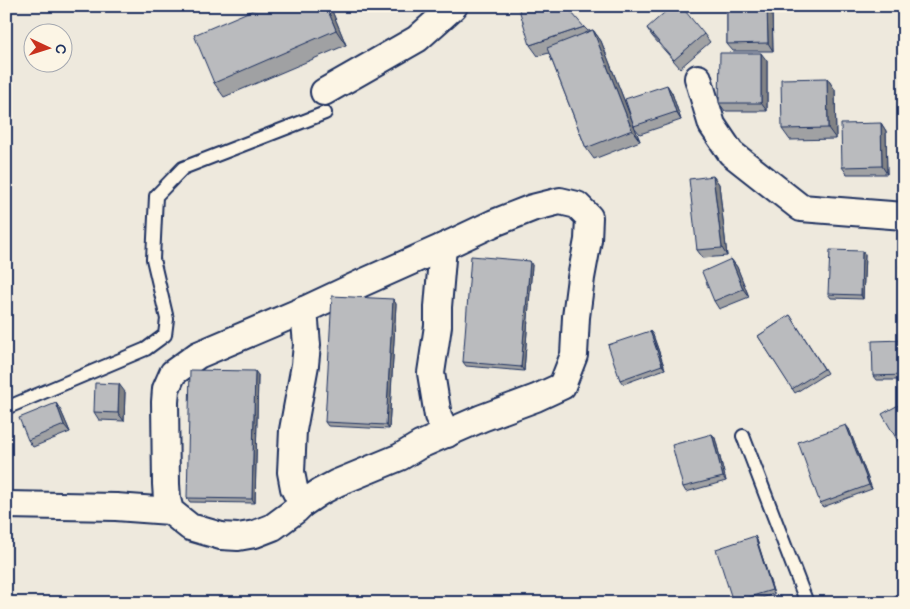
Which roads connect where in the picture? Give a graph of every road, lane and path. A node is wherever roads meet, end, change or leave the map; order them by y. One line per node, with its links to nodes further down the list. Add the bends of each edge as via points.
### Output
1 (454, 6): 3 (street, via 417,39)
2 (698, 78): 4 (street, via 712,125 731,153 801,208)
3 (324, 102): 7 (lane, via 183,168 156,196 153,259 167,320 166,335 146,349)
4 (904, 216)
5 (443, 247): 6 (street); 8 (street, via 438,326 431,373 438,416); 8 (street, via 532,208 560,201 577,205 588,217 574,355 562,386)
6 (304, 310): 10 (street, via 307,345 291,472); 12 (street, via 198,355 173,373 165,402 166,484)
7 (6, 408)
8 (447, 434): 10 (street, via 337,483)
9 (743, 436): 14 (lane)
10 (302, 504): 12 (street, via 273,527 238,537 220,536 190,527)
11 (6, 505): 12 (street)
12 (170, 511)
13 (904, 601): 15 (lane)
14 (807, 603)
15 (899, 603)

